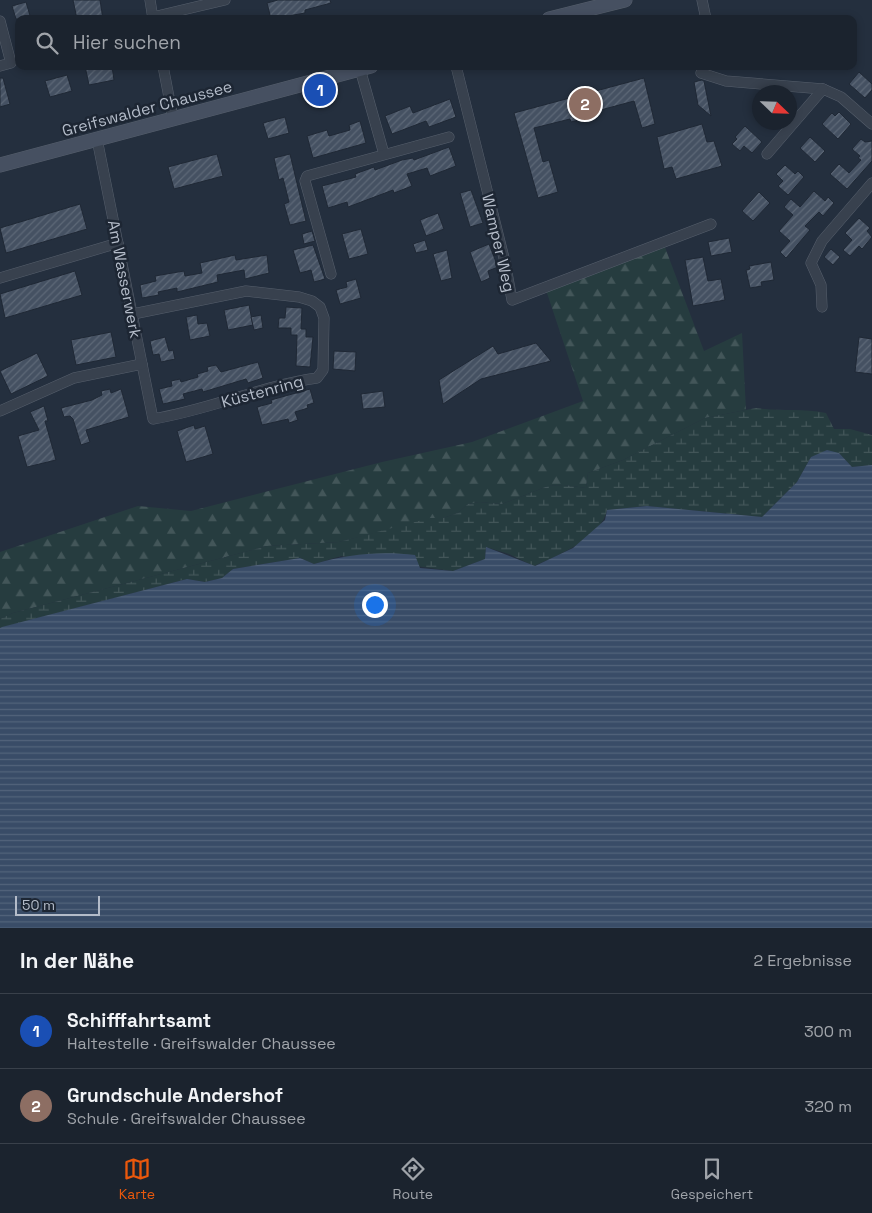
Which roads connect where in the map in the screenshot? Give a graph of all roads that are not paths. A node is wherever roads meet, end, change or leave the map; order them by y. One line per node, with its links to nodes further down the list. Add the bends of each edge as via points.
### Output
1 (150, 0): 5 (street)
2 (224, 0): 6 (street)
3 (625, 0): 7 (main road)
4 (702, 0): 8 (street)
5 (152, 15)
6 (165, 15)
7 (565, 15)
8 (705, 15)
9 (0, 21): 10 (street, via 10,63)
10 (0, 66)
11 (164, 70): 17 (street)
12 (358, 70): 17 (main road, Greifswalder Chaussee)
13 (366, 70): 21 (street, Greifswalder Chaussee)
14 (457, 70): 25 (street, Wamper Weg, via 512,300)
15 (702, 70): 16 (street, via 701,73 726,81)
16 (823, 89): 18 (street, via 841,97); 22 (street)
17 (173, 118): 20 (main road, Greifswalder Chaussee)
18 (872, 124)
19 (449, 137): 21 (street)
20 (97, 139): 23 (main road, Greifswalder Chaussee); 26 (street, Am Wasserwerk)
21 (384, 154): 27 (street, via 306,176)
22 (767, 154)
23 (0, 165)
24 (872, 183): 29 (street, via 822,241 811,263 821,285)
25 (711, 224)
26 (118, 243): 28 (street); 30 (street, Am Wasserwerk)
27 (331, 274)
28 (0, 278)
29 (822, 307)
30 (133, 314): 31 (street, Am Wasserwerk); 33 (street, Küstenring, via 246,291 312,301 320,307 324,318 322,370 317,378 287,382)
31 (142, 364): 32 (street, via 74,378); 33 (street, Am Wasserwerk)
32 (0, 411)
33 (153, 419)

